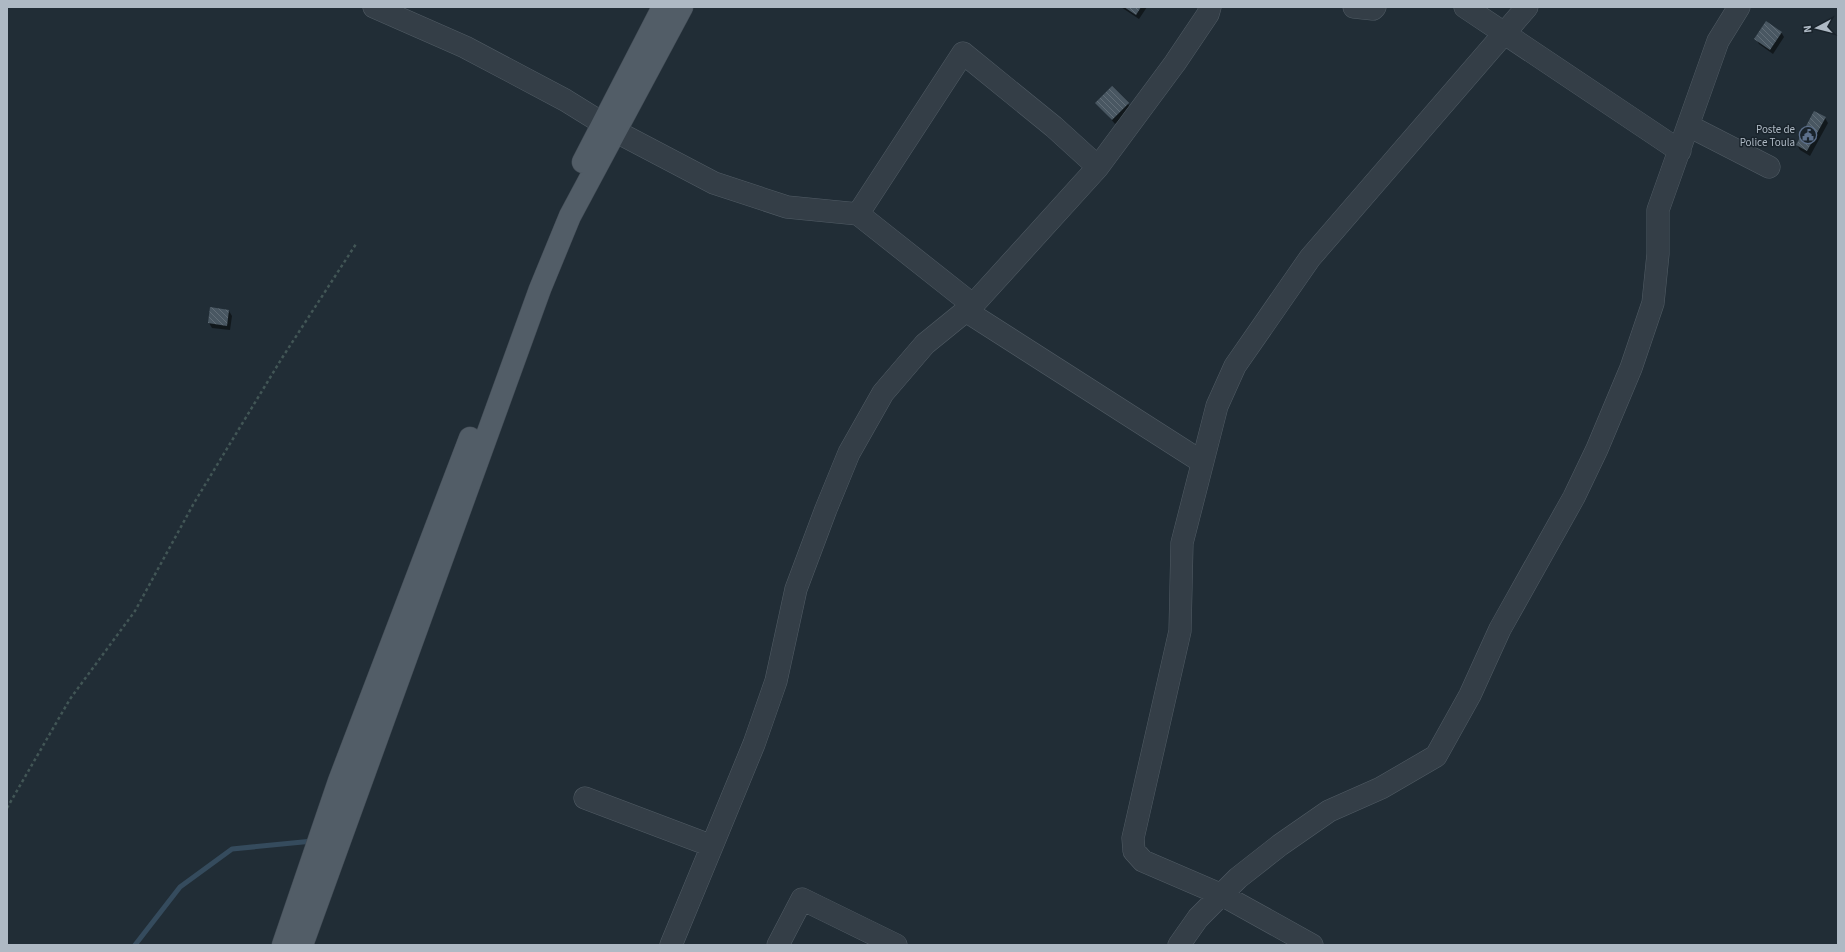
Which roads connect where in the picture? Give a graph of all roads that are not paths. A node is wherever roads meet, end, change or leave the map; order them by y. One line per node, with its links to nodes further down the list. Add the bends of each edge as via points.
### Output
1 (374, 7): 12 (street, via 465,47 565,100)
2 (663, 7): 12 (main road)
3 (682, 7): 12 (main road)
4 (1210, 7): 14 (street, via 1208,14 1175,63)
5 (1354, 7): 6 (street)
6 (1375, 7)
7 (1465, 7): 10 (street)
8 (1526, 7): 10 (street)
9 (1740, 7): 11 (street, via 1718,41)
10 (1505, 32): 13 (street); 18 (street, via 1310,258 1235,366 1217,406)
11 (1688, 126): 13 (street); 15 (street)
12 (609, 127): 16 (street, via 714,183 787,207); 22 (main road, via 559,211 528,284 339,781); 23 (main road, via 540,289)
13 (1680, 151): 21 (street, via 1658,210 1658,254 1653,303 1631,368 1574,497 1500,629 1470,695 1436,756 1381,788 1329,812 1280,845 1238,878)
14 (1098, 167): 16 (street, via 1054,127 963,53); 17 (street)
15 (1770, 167)
16 (858, 214): 17 (street)
17 (969, 308): 18 (street); 20 (street, via 925,344 883,394 849,453 796,589 776,682 754,744)
18 (1202, 462): 21 (street, via 1182,544 1180,630 1132,838 1134,851 1143,861)
19 (585, 798): 20 (street)
20 (712, 846): 24 (street)
21 (1222, 895): 27 (street, via 1198,918); 28 (street)
22 (283, 945)
23 (302, 945)
24 (671, 945)
25 (778, 945): 26 (street, via 802,899)
26 (896, 945)
27 (1179, 945)
28 (1312, 945)

